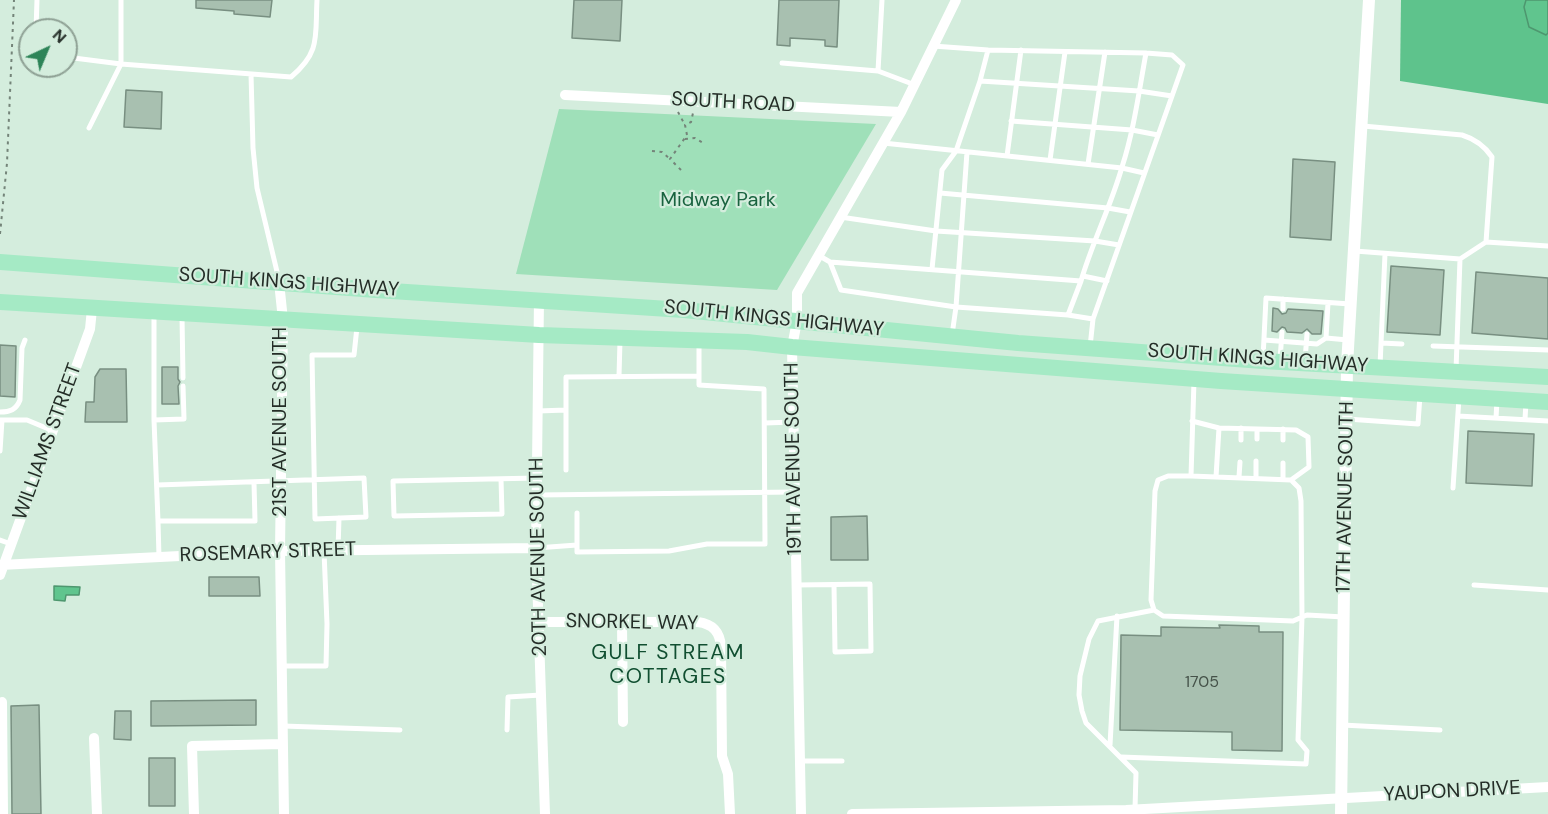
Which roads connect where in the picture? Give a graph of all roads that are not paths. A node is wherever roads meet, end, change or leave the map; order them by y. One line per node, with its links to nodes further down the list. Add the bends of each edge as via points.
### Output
1 (37, 0): 7 (lane)
2 (121, 0): 16 (lane)
3 (317, 0): 18 (lane, via 314,51 304,67 291,77)
4 (882, 0): 17 (lane)
5 (956, 0): 8 (street, 19TH AVENUE SOUTH)
6 (1370, 0): 30 (street, 17TH AVENUE SOUTH)
7 (36, 18)
8 (933, 46): 9 (lane); 21 (street, 19TH AVENUE SOUTH)
9 (988, 50): 10 (lane); 19 (lane)
10 (1021, 50): 11 (lane); 20 (lane)
11 (1065, 52): 12 (lane); 22 (lane)
12 (1105, 52): 13 (lane); 23 (lane)
13 (1146, 53): 24 (lane); 26 (lane, via 1172,55 1183,65)
14 (78, 59): 16 (lane)
15 (782, 63): 17 (lane)
16 (121, 64): 18 (lane); 32 (lane)
17 (878, 71): 21 (lane)
18 (251, 74): 64 (lane, via 257,188)
19 (980, 81): 20 (lane); 36 (lane)
20 (1015, 83): 22 (lane); 28 (lane)
21 (915, 85): 27 (street, 19TH AVENUE SOUTH)
22 (1059, 85): 23 (lane); 29 (lane)
23 (1100, 89): 24 (lane); 31 (lane)
24 (1139, 91): 26 (lane); 33 (lane)
25 (565, 94): 27 (street, SOUTH ROAD)
26 (1172, 96): 34 (lane)
27 (901, 112): 35 (street, 19TH AVENUE SOUTH)
28 (1011, 121): 29 (lane); 38 (lane)
29 (1054, 124): 31 (lane); 39 (lane)
30 (1363, 126): 51 (lane, via 1462,135 1487,149 1492,157); 54 (street, 17TH AVENUE SOUTH)
31 (1094, 127): 33 (lane); 40 (lane)
32 (89, 128)
33 (1132, 130): 34 (lane); 41 (lane)
34 (1158, 135): 42 (lane)
35 (883, 143): 36 (lane); 47 (street, 19TH AVENUE SOUTH)
36 (956, 151): 37 (lane); 43 (lane, via 942,170)
37 (967, 152): 38 (lane); 44 (lane)
38 (1007, 156): 39 (lane)
39 (1050, 160): 40 (lane)
40 (1088, 164): 41 (lane)
41 (1122, 168): 42 (lane); 45 (lane)
42 (1144, 173): 46 (lane)
43 (940, 193): 44 (lane); 48 (lane)
44 (963, 196): 45 (lane); 49 (lane)
45 (1108, 208): 46 (lane); 50 (lane)
46 (1131, 212): 52 (lane)
47 (840, 217): 48 (lane); 56 (street, 19TH AVENUE SOUTH)
48 (936, 231): 49 (lane); 60 (lane)
49 (961, 233): 50 (lane); 61 (lane)
50 (1095, 241): 52 (lane); 62 (lane)
51 (1486, 242): 53 (lane); 57 (lane)
52 (1119, 245): 63 (lane)
53 (1548, 246)
54 (1355, 251): 55 (lane); 70 (street, 17TH AVENUE SOUTH)
55 (1385, 254): 57 (lane); 94 (lane)
56 (818, 255): 59 (lane); 80 (street, 19TH AVENUE SOUTH, via 797,292)
57 (1460, 259): 97 (lane)
58 (0, 262): 64 (main road, SOUTH KINGS HIGHWAY)
59 (830, 262): 60 (lane); 71 (lane, via 841,290)
60 (932, 269): 61 (lane)
61 (958, 272): 62 (lane); 71 (lane)
62 (1082, 279): 63 (lane); 77 (lane)
63 (1107, 280): 78 (lane)
64 (279, 282): 65 (main road, SOUTH KINGS HIGHWAY); 79 (street, 21ST AVENUE SOUTH)
65 (539, 299): 80 (main road, SOUTH KINGS HIGHWAY); 84 (street, 20TH AVENUE SOUTH)
66 (1283, 299): 67 (lane); 73 (lane); 90 (lane, via 1266,298)
67 (1309, 301): 69 (lane); 74 (lane)
68 (0, 302): 72 (main road, SOUTH KINGS HIGHWAY)
69 (1329, 303): 70 (lane); 87 (lane)
70 (1351, 304): 91 (street, 17TH AVENUE SOUTH)
71 (956, 307): 77 (lane); 85 (lane)
72 (92, 309): 75 (main road, SOUTH KINGS HIGHWAY); 136 (street, WILLIAMS STREET, via 90,329)
73 (1283, 309)
74 (1308, 310)
75 (154, 313): 76 (main road, SOUTH KINGS HIGHWAY); 127 (lane)
76 (182, 314): 79 (main road, SOUTH KINGS HIGHWAY); 110 (lane)
77 (1068, 315): 78 (lane)
78 (1093, 319): 99 (lane)
79 (283, 320): 81 (main road, SOUTH KINGS HIGHWAY); 154 (street, 21ST AVENUE SOUTH)
80 (797, 321): 85 (main road, SOUTH KINGS HIGHWAY); 98 (street, 19TH AVENUE SOUTH)
81 (357, 325): 84 (main road, SOUTH KINGS HIGHWAY); 152 (lane, via 354,355 312,355)
82 (1282, 332): 92 (lane)
83 (1307, 334): 93 (lane)
84 (539, 335): 86 (main road, SOUTH KINGS HIGHWAY); 120 (street, 20TH AVENUE SOUTH)
85 (952, 337): 99 (main road, SOUTH KINGS HIGHWAY)
86 (620, 338): 89 (main road, SOUTH KINGS HIGHWAY); 107 (lane)
87 (1326, 338): 91 (lane); 93 (lane, via 1317,344)
88 (25, 340): 121 (lane, via 20,400 17,407)
89 (699, 340): 98 (main road, SOUTH KINGS HIGHWAY); 108 (lane)
90 (1264, 340): 92 (lane); 101 (lane)
91 (1349, 340): 104 (street, 17TH AVENUE SOUTH)
92 (1281, 341): 93 (lane); 102 (lane)
93 (1306, 343): 103 (lane)
94 (1382, 343): 95 (lane); 105 (lane)
95 (1402, 344)
96 (1433, 346): 97 (lane)
97 (1457, 346): 100 (lane); 106 (lane)
98 (792, 347): 111 (main road, SOUTH KINGS HIGHWAY); 130 (street, 19TH AVENUE SOUTH)
99 (1089, 348): 101 (main road, SOUTH KINGS HIGHWAY)
100 (1548, 350)
101 (1263, 361): 102 (main road, SOUTH KINGS HIGHWAY)
102 (1280, 362): 103 (main road, SOUTH KINGS HIGHWAY)
103 (1305, 363): 104 (main road, SOUTH KINGS HIGHWAY)
104 (1347, 365): 105 (main road, SOUTH KINGS HIGHWAY); 113 (street, 17TH AVENUE SOUTH)
105 (1380, 367): 106 (main road, SOUTH KINGS HIGHWAY)
106 (1456, 371): 109 (main road, SOUTH KINGS HIGHWAY)
107 (619, 376): 108 (lane); 119 (lane, via 566,376)
108 (699, 376): 131 (lane, via 699,385 764,389)
109 (1548, 376)
110 (183, 378)
111 (1194, 379): 113 (main road, SOUTH KINGS HIGHWAY); 128 (lane)
112 (183, 386): 127 (lane, via 184,419)
113 (1348, 389): 114 (main road, SOUTH KINGS HIGHWAY); 124 (street, 17TH AVENUE SOUTH)
114 (1420, 393): 115 (main road, SOUTH KINGS HIGHWAY); 124 (lane, via 1418,424)
115 (1459, 396): 116 (main road, SOUTH KINGS HIGHWAY); 122 (lane)
116 (1497, 398): 117 (main road, SOUTH KINGS HIGHWAY); 123 (lane)
117 (1526, 400): 118 (main road, SOUTH KINGS HIGHWAY); 125 (lane)
118 (1548, 402)
119 (566, 410): 120 (lane); 144 (lane)
120 (538, 411): 148 (street, 20TH AVENUE SOUTH)
121 (0, 412)
122 (1458, 416): 123 (lane); 157 (lane)
123 (1496, 418): 125 (lane)
124 (1347, 419): 180 (street, 17TH AVENUE SOUTH)
125 (1525, 419): 129 (lane)
126 (1, 420): 136 (lane, via 27,420); 140 (lane)
127 (154, 420): 156 (lane)
128 (1192, 421): 132 (lane); 145 (lane)
129 (1548, 421)
130 (794, 422): 131 (lane); 159 (street, 19TH AVENUE SOUTH)
131 (765, 423): 158 (lane)
132 (1219, 428): 133 (lane); 146 (lane)
133 (1241, 429): 134 (lane); 138 (lane)
134 (1257, 429): 135 (lane); 137 (lane)
135 (1283, 429): 139 (lane); 153 (lane, via 1296,430 1308,437 1309,467)
136 (51, 430): 165 (street, WILLIAMS STREET)
137 (1257, 439)
138 (1241, 440)
139 (1283, 440)
140 (0, 451)
141 (1256, 461): 149 (lane)
142 (1240, 462): 147 (lane)
143 (1283, 463): 151 (lane)
144 (566, 470)
145 (1191, 476): 146 (lane); 177 (lane, via 1158,480 1151,600)
146 (1216, 477): 147 (lane)
147 (1239, 477): 149 (lane)
148 (537, 478): 150 (lane); 160 (street, 20TH AVENUE SOUTH)
149 (1256, 478): 151 (lane)
150 (501, 479): 150 (lane, via 502,514 394,516 393,481)
151 (1283, 479): 153 (lane)
152 (314, 480): 154 (lane); 162 (lane, via 315,519); 162 (lane, via 364,478 366,517)
153 (1291, 480): 179 (lane, via 1299,488 1301,501)
154 (281, 482): 155 (lane); 169 (street, 21ST AVENUE SOUTH)
155 (254, 483): 156 (lane); 163 (lane, via 255,521)
156 (157, 485): 163 (lane)
157 (1453, 488)
158 (765, 492): 159 (lane); 160 (lane); 166 (lane, via 765,544 589,552 577,552)
159 (795, 492): 173 (street, 19TH AVENUE SOUTH)
160 (537, 495): 167 (street, 20TH AVENUE SOUTH)
161 (577, 513): 166 (lane)
162 (339, 518): 168 (lane)
163 (158, 521): 171 (lane)
164 (0, 540): 165 (lane)
165 (11, 544): 172 (street, WILLIAMS STREET)
166 (577, 545): 167 (lane)
167 (536, 548): 168 (street, ROSEMARY STREET); 181 (street, 20TH AVENUE SOUTH)
168 (339, 550): 170 (street, ROSEMARY STREET)
169 (280, 551): 170 (street, ROSEMARY STREET); 171 (street, ROSEMARY STREET); 183 (street, 21ST AVENUE SOUTH)
170 (324, 551): 183 (lane, via 326,666)
171 (159, 557): 172 (street, ROSEMARY STREET)
172 (1, 568)
173 (796, 585): 174 (lane); 196 (street, 19TH AVENUE SOUTH)
174 (834, 585): 174 (lane, via 870,584 871,651 835,652)
175 (1474, 585): 176 (lane)
176 (1548, 590)
177 (1154, 610): 178 (lane); 179 (lane, via 1163,616 1181,617 1293,621)
178 (1116, 616): 194 (lane); 194 (lane, via 1098,621 1089,639 1079,695 1086,723)
179 (1302, 617): 180 (lane); 195 (lane, via 1298,740 1307,751 1306,764)
180 (1344, 617): 187 (street, 17TH AVENUE SOUTH)
181 (540, 622): 182 (street, SNORKEL WAY); 184 (street, 20TH AVENUE SOUTH)
182 (622, 623): 186 (street); 206 (street, SNORKEL WAY, via 698,622 711,625 719,634 722,756 728,774)
183 (282, 666): 188 (street, 21ST AVENUE SOUTH)
184 (541, 695): 190 (lane, via 508,697); 205 (street, 20TH AVENUE SOUTH)
185 (2, 702): 201 (street)
186 (623, 722)
187 (1342, 725): 191 (lane); 199 (street, 17TH AVENUE SOUTH)
188 (283, 726): 189 (lane); 193 (street, 21ST AVENUE SOUTH)
189 (400, 730)
190 (507, 730)
191 (1440, 730)
192 (94, 738): 202 (street)
193 (283, 744): 203 (street, via 192,746); 204 (street, 21ST AVENUE SOUTH)
194 (1110, 745): 195 (lane)
195 (1121, 758): 200 (lane, via 1136,773)
196 (800, 761): 197 (lane); 207 (street, 19TH AVENUE SOUTH)
197 (842, 761)
198 (1548, 787): 199 (street, YAUPON DRIVE)
199 (1341, 798): 200 (street, YAUPON DRIVE); 209 (street, 17TH AVENUE SOUTH)
200 (1129, 811): 208 (street, YAUPON DRIVE)
201 (3, 814)
202 (97, 814)
203 (194, 814)
204 (284, 814)
205 (545, 814)
206 (730, 814)
207 (801, 814)
208 (852, 814)
209 (1341, 814)

